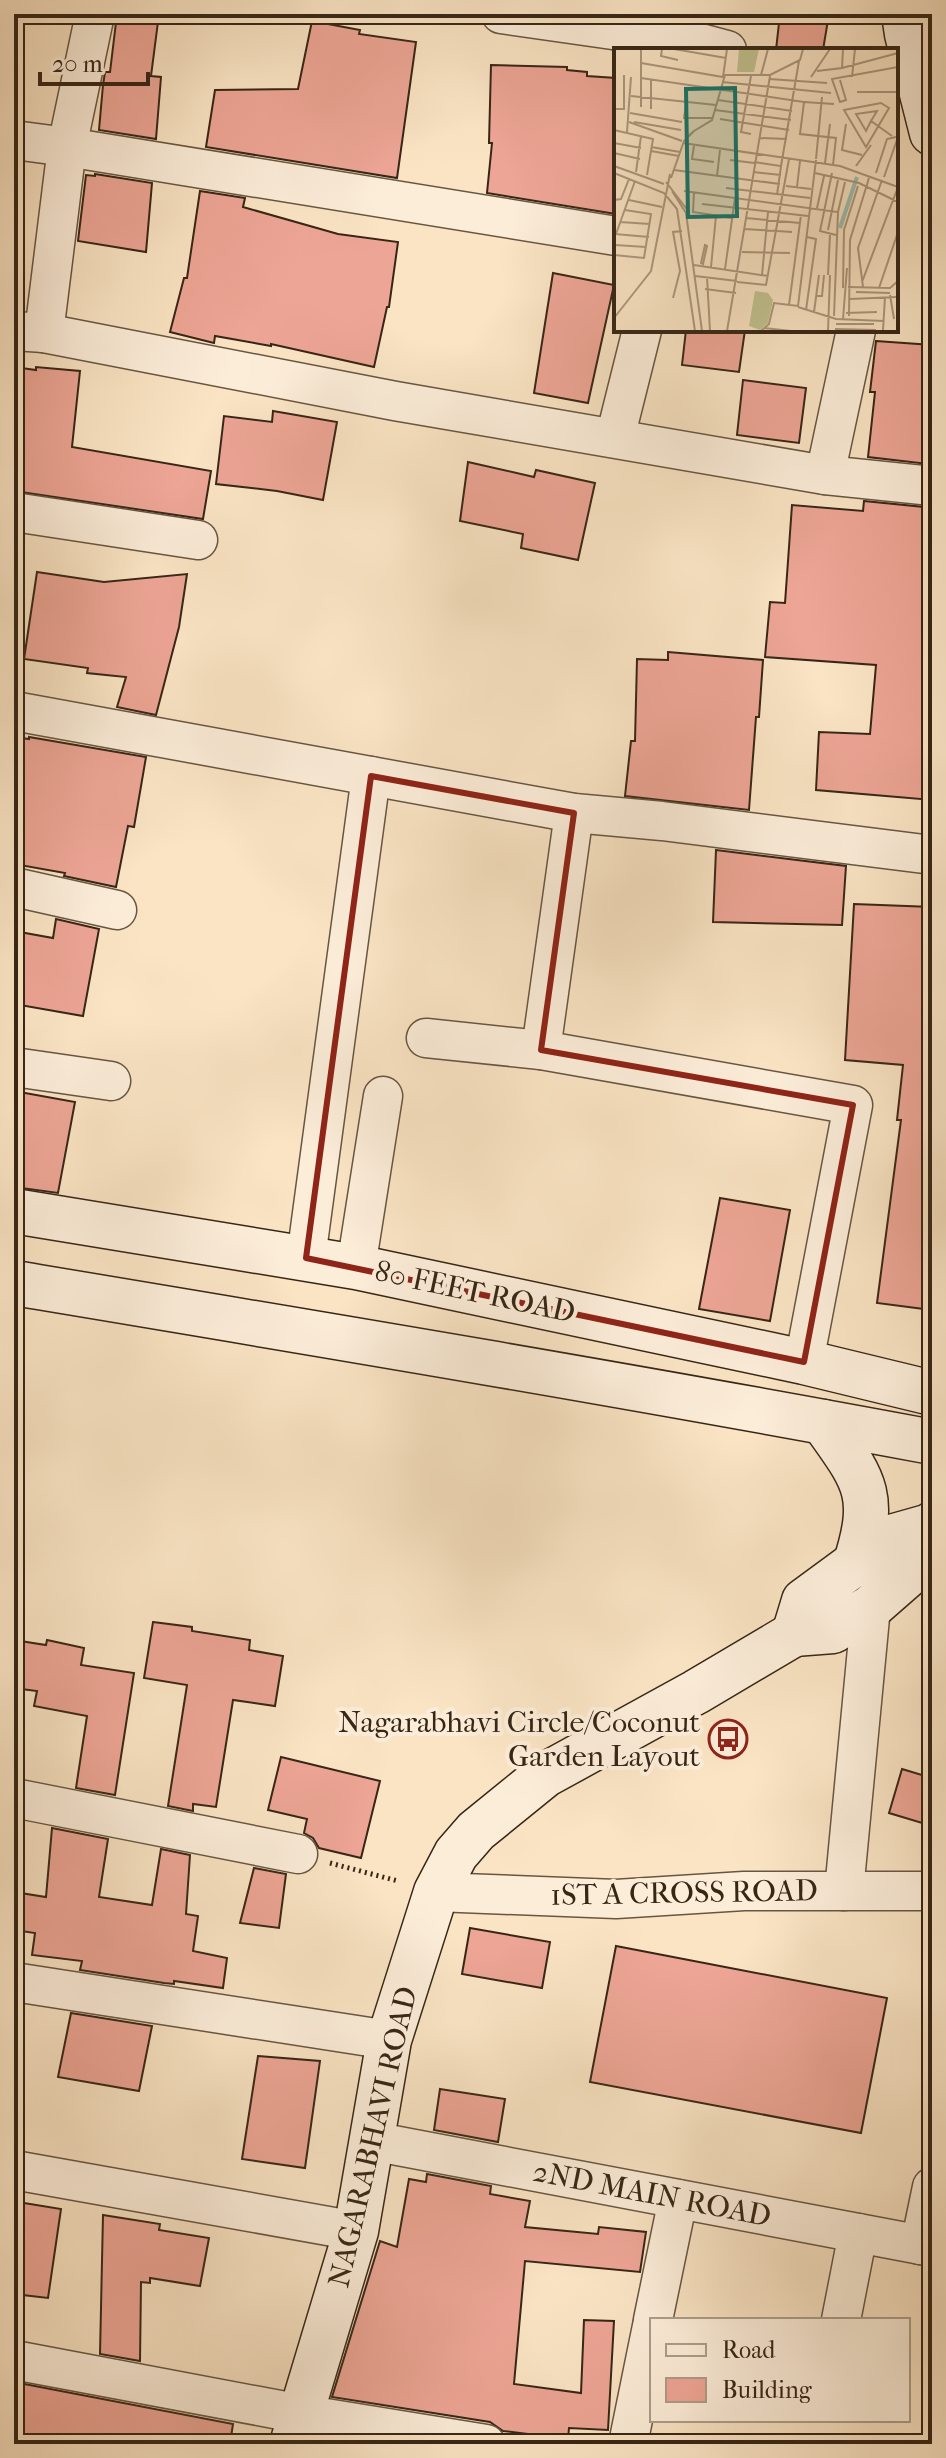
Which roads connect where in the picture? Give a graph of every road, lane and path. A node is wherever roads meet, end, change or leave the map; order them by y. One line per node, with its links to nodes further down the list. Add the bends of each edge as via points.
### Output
1 (95, 14): 7 (street)
2 (501, 14): 4 (street)
3 (904, 14): 5 (main road)
4 (707, 47)
5 (932, 133)
6 (14, 140): 7 (street)
7 (67, 147): 8 (street); 9 (street)
8 (614, 236)
9 (29, 332): 12 (street)
10 (642, 332): 12 (street)
11 (856, 332): 13 (street)
12 (615, 438): 13 (street)
13 (825, 475): 14 (street)
14 (932, 486)
15 (14, 512): 16 (street)
16 (198, 540)
17 (14, 711): 18 (street)
18 (371, 776): 19 (street); 29 (street)
19 (574, 813): 20 (street); 24 (street)
20 (932, 855)
21 (14, 887): 22 (street)
22 (117, 910)
23 (426, 1038): 24 (street)
24 (541, 1050): 32 (street, via 853,1105)
25 (14, 1067): 26 (street)
26 (111, 1081)
27 (383, 1096): 30 (street)
28 (14, 1211): 29 (main road, 80 FEET ROAD)
29 (306, 1258): 30 (main road, 80 FEET ROAD)
30 (356, 1267): 32 (main road, 80 FEET ROAD)
31 (14, 1283): 34 (main road)
32 (804, 1362): 33 (main road, 80 FEET ROAD)
33 (932, 1393)
34 (823, 1422): 35 (main road); 37 (main road, via 860,1477 866,1497)
35 (932, 1442)
36 (931, 1525): 37 (main road, NAGARABHAVI ROAD, via 891,1537); 38 (main road, NAGARABHAVI ROAD, via 919,1565)
37 (855, 1565): 39 (main road, NAGARABHAVI ROAD, via 804,1601)
38 (871, 1607): 39 (main road, NAGARABHAVI ROAD, via 833,1631); 42 (street)
39 (794, 1634): 44 (main road, NAGARABHAVI ROAD, via 545,1775 476,1831 456,1854)
40 (14, 1798): 41 (street)
41 (298, 1854): 44 (path)
42 (844, 1891): 43 (street, 1ST A CROSS ROAD); 44 (street, 1ST A CROSS ROAD, via 616,1899)
43 (932, 1891)
44 (436, 1892): 46 (main road, NAGARABHAVI ROAD)
45 (14, 1982): 46 (street)
46 (389, 2040): 47 (main road, NAGARABHAVI ROAD)
47 (372, 2141): 50 (street, 2ND MAIN ROAD); 51 (main road, NAGARABHAVI ROAD)
48 (14, 2170): 51 (street)
49 (932, 2187): 53 (street)
50 (678, 2199): 52 (street, 2ND MAIN ROAD); 54 (street)
51 (356, 2231): 58 (main road, NAGARABHAVI ROAD)
52 (858, 2233): 53 (street, 2ND MAIN ROAD); 55 (street)
53 (926, 2246)
54 (654, 2318)
55 (841, 2318)
56 (650, 2338): 60 (street)
57 (14, 2360): 58 (street)
58 (296, 2429): 59 (street)
59 (486, 2444)
60 (628, 2444)

